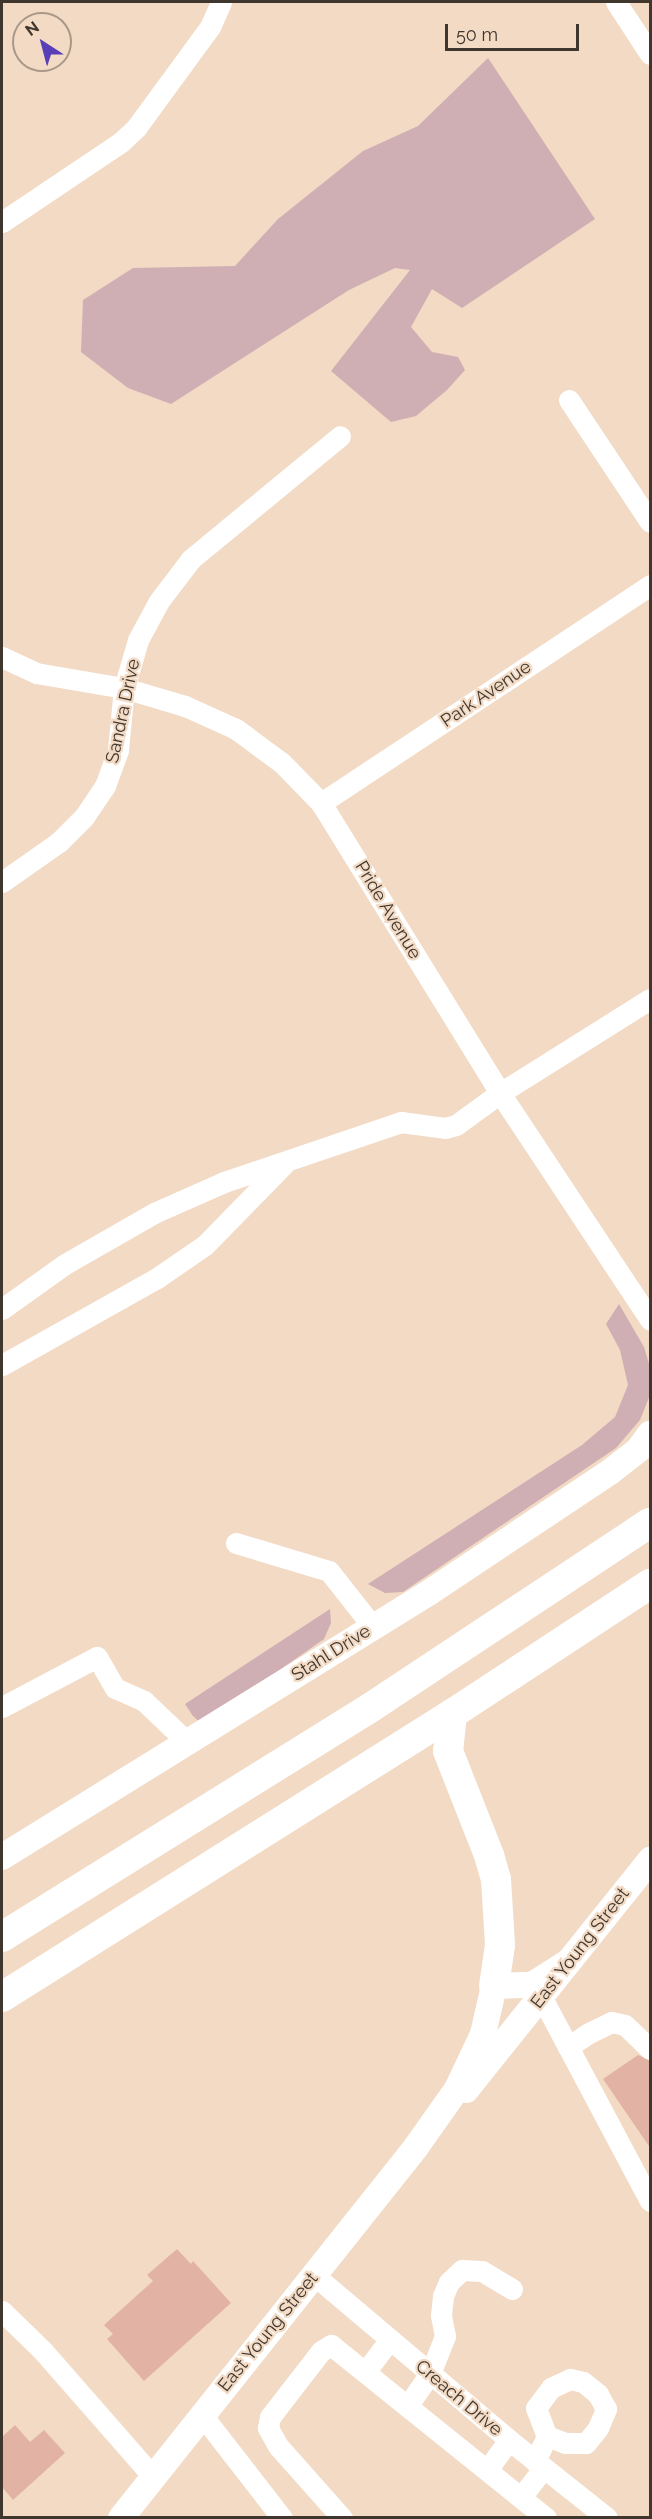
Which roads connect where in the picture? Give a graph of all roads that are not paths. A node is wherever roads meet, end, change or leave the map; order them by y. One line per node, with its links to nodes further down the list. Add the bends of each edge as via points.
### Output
1 (221, 2): 4 (street, via 210,27 136,128)
2 (616, 2): 3 (street)
3 (651, 54)
4 (2, 222)
5 (569, 400): 7 (street)
6 (340, 436): 10 (street, Sandra Drive, via 191,559 159,601 138,640)
7 (651, 522)
8 (651, 585): 11 (street, Park Avenue)
9 (2, 657): 10 (street, Pride Avenue, via 36,673)
10 (124, 688): 11 (street, Pride Avenue, via 185,706 236,729 282,763); 12 (street, Sandra Drive, via 118,750 105,786 84,817 59,842)
11 (321, 803): 14 (street, Pride Avenue)
12 (2, 882)
13 (651, 999): 14 (street)
14 (500, 1093): 15 (street, via 456,1125 445,1128 401,1122); 17 (street, Pride Avenue)
15 (285, 1163): 16 (street, via 224,1182 154,1213 65,1264); 18 (street, via 205,1245 157,1278)
16 (2, 1309)
17 (651, 1320)
18 (2, 1365)
19 (651, 1434): 23 (main road, Stahl Drive, via 610,1472)
20 (651, 1523): 29 (highway, via 370,1708)
21 (236, 1542): 23 (street, via 328,1571)
22 (651, 1584): 25 (highway)
23 (373, 1627): 26 (main road, Stahl Drive)
24 (2, 1707): 26 (street, via 97,1657 115,1688 144,1701)
25 (452, 1714): 31 (highway, via 448,1751 496,1880 500,1945); 33 (highway)
26 (187, 1742): 27 (main road, Stahl Drive)
27 (2, 1857)
28 (651, 1860): 30 (main road, East Young Street)
29 (2, 1937)
30 (568, 1962): 31 (main road, via 532,1985); 32 (main road, East Young Street)
31 (494, 1986): 36 (main road, East Young Street, via 483,2034 457,2089)
32 (541, 1996): 34 (street); 36 (main road, East Young Street)
33 (2, 1997)
34 (568, 2047): 35 (street, via 612,2022 625,2025); 37 (street)
35 (651, 2049)
36 (416, 2147): 38 (main road, East Young Street)
37 (651, 2201)
38 (314, 2274): 41 (street, Creach Drive); 45 (main road, East Young Street)
39 (512, 2289): 43 (street, via 482,2271 462,2270 449,2282 441,2315 445,2336)
40 (2, 2311): 50 (street, via 43,2351)
41 (389, 2340): 42 (street); 43 (street, Creach Drive)
42 (366, 2371): 44 (street); 54 (street, via 331,2345 321,2351 270,2417 268,2428 278,2446)
43 (430, 2374): 44 (street); 47 (street, Creach Drive)
44 (408, 2405): 49 (street)
45 (202, 2415): 50 (main road, East Young Street); 53 (street)
46 (547, 2436): 48 (street)
47 (509, 2440): 48 (street, Creach Drive); 49 (street)
48 (539, 2464): 51 (street); 56 (street, Creach Drive)
49 (487, 2470): 51 (street)
50 (154, 2478): 52 (main road, East Young Street)
51 (521, 2497): 55 (street)
52 (122, 2517)
53 (282, 2517)
54 (342, 2517)
55 (546, 2517)
56 (607, 2517)

